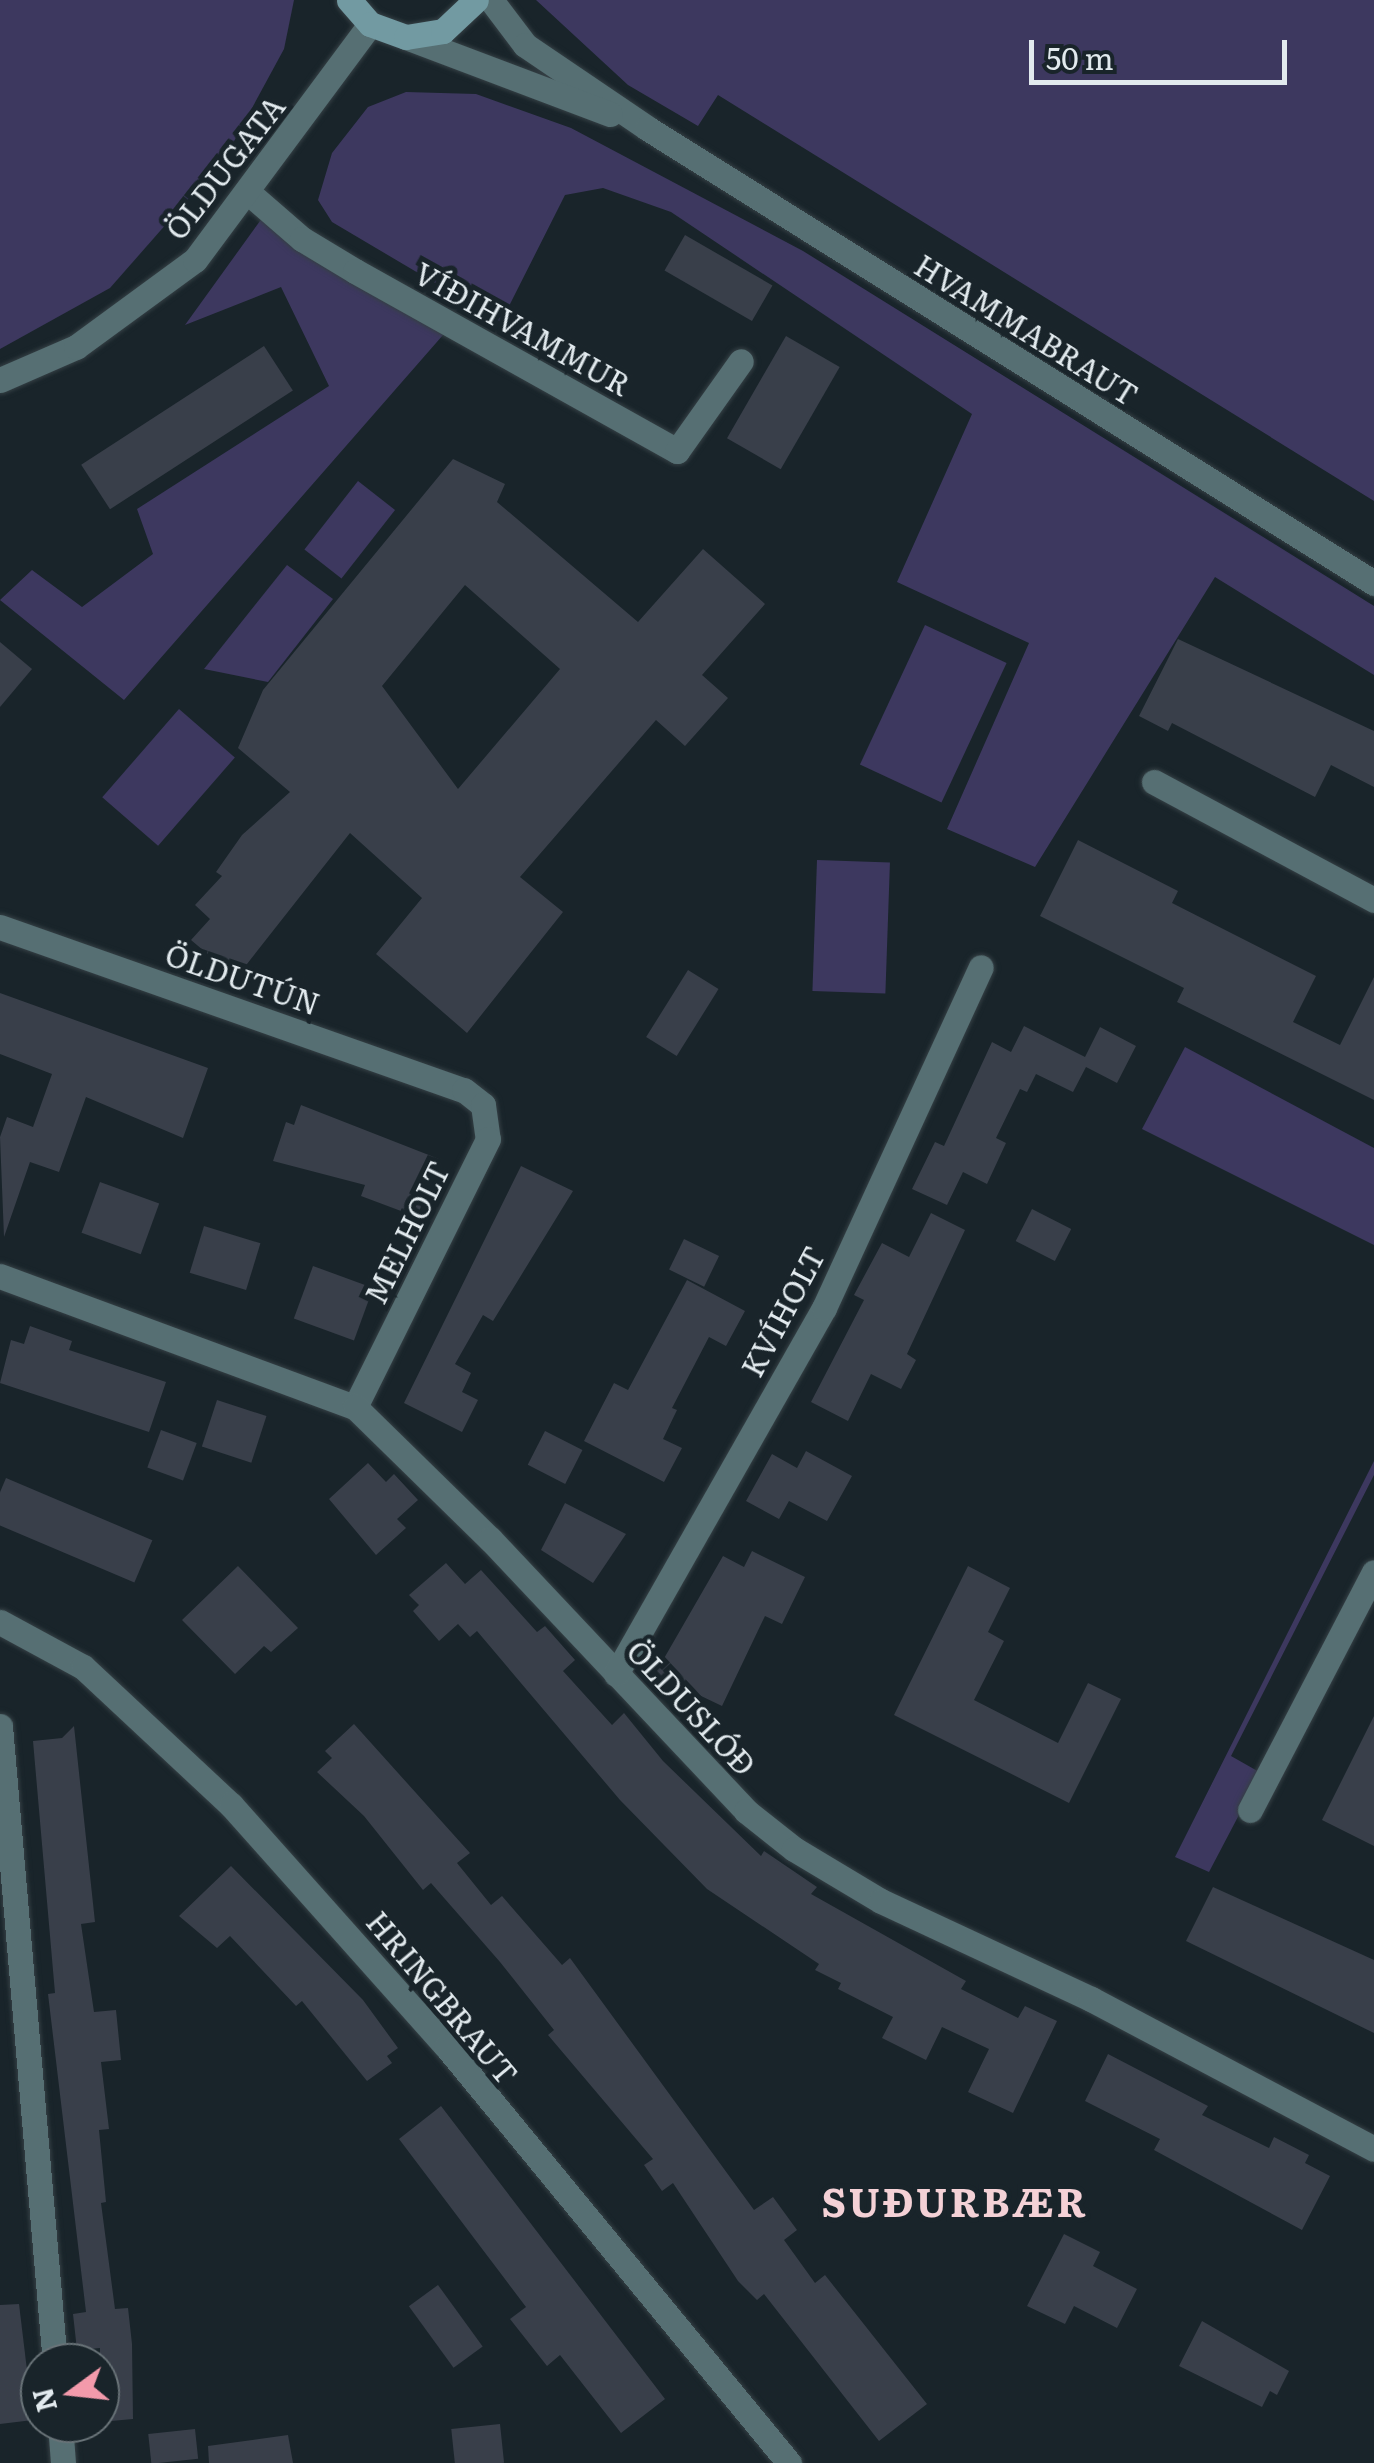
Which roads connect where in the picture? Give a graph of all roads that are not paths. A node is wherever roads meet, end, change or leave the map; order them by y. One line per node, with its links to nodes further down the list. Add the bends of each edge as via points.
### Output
1 (349, 0): 4 (main road)
2 (476, 0): 5 (main road, via 444,31)
3 (492, 0): 6 (street, HVAMMABRAUT, via 525,45)
4 (370, 24): 5 (main road); 7 (street, ÖLDUGATA)
5 (406, 37): 6 (street, HVAMMABRAUT)
6 (647, 128): 10 (street, HVAMMABRAUT)
7 (250, 194): 8 (street, VÍÐIHVAMMUR, via 342,263 677,450); 9 (street, ÖLDUGATA, via 196,260 148,299 76,347)
8 (741, 360)
9 (0, 380)
10 (1374, 582)
11 (1154, 782): 12 (street)
12 (1374, 900)
13 (0, 927): 15 (street, ÖLDUTÚN)
14 (981, 967): 20 (street, KVÍHOLT, via 824,1308)
15 (464, 1090): 17 (street, MELHOLT, via 483,1105 488,1139)
16 (0, 1276): 17 (street, ÖLDUSLÓÐ)
17 (356, 1407): 20 (street, ÖLDUSLÓÐ)
18 (1374, 1572): 22 (street)
19 (0, 1622): 25 (street, HRINGBRAUT, via 84,1668 230,1805 410,2004)
20 (616, 1674): 23 (street, ÖLDUSLÓÐ, via 746,1811 794,1850)
21 (0, 1726): 24 (street)
22 (1250, 1810)
23 (1374, 2149)
24 (53, 2343)
25 (789, 2463)

